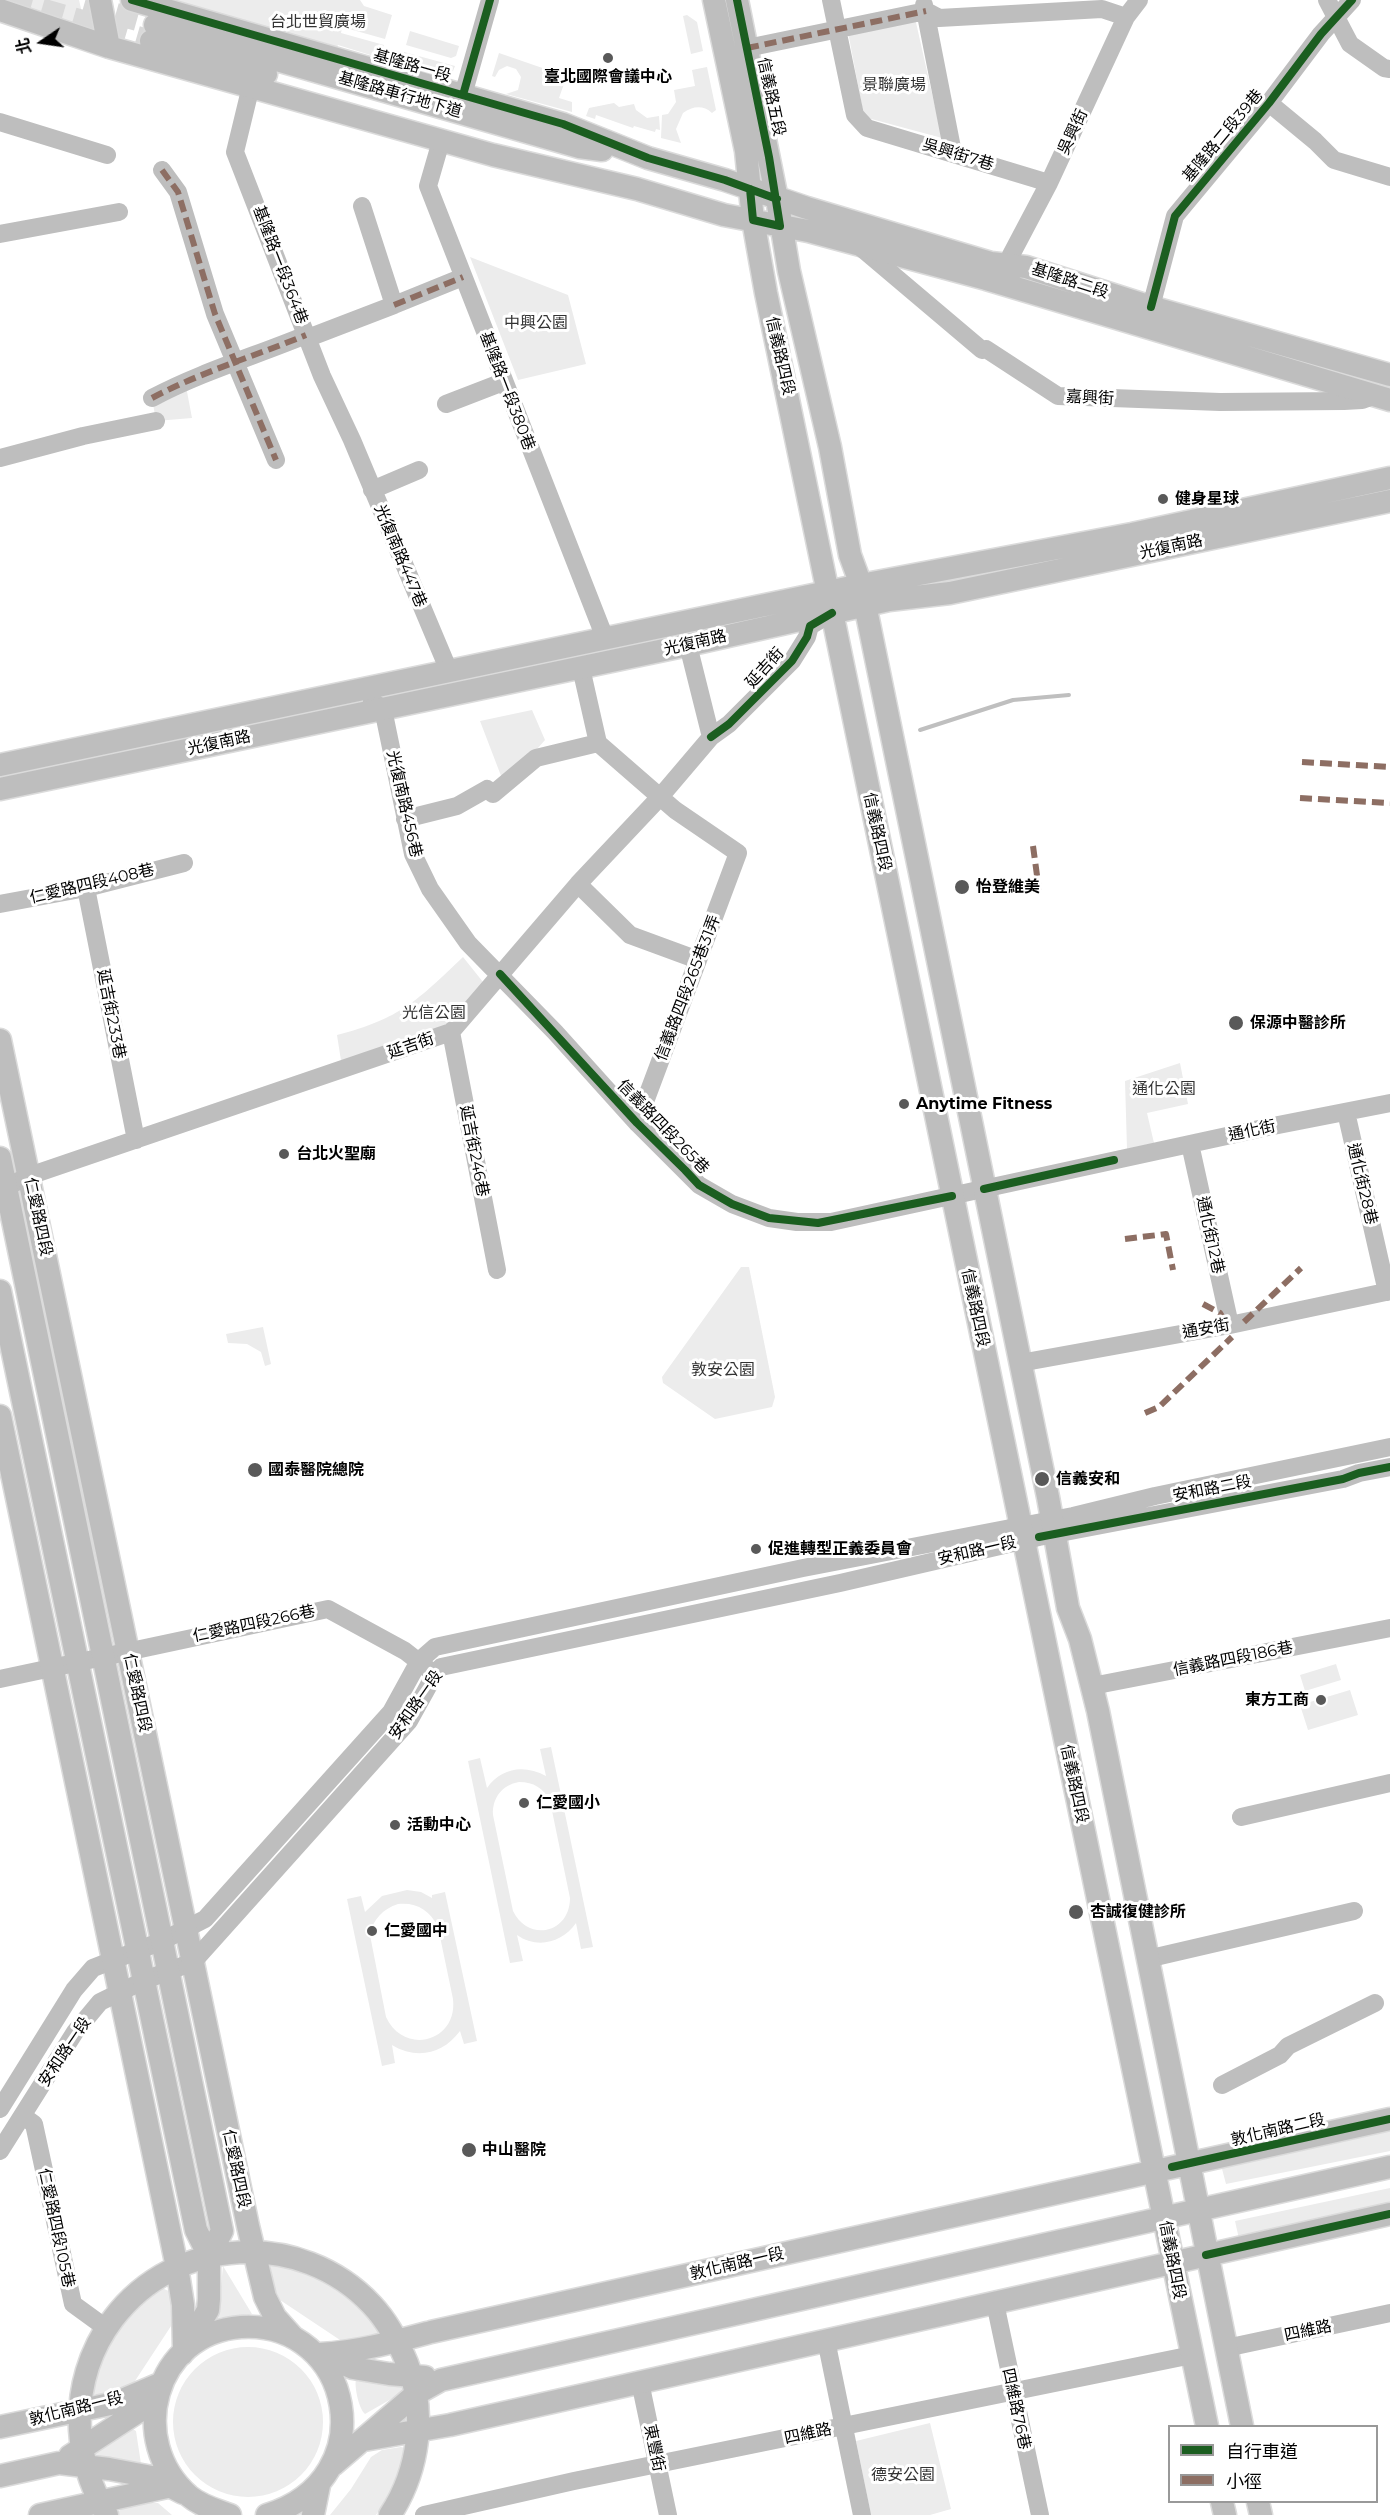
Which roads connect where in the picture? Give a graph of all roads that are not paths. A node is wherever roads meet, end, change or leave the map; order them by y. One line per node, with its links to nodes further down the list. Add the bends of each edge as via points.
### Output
1 (100, 0): 16 (main road)
2 (132, 0): 20 (main road, 基隆路一段)
3 (490, 0): 20 (street)
4 (714, 0): 31 (main road, via 746,151)
5 (737, 0): 17 (main road, 信義路五段)
6 (831, 0): 15 (street)
7 (1139, 0): 12 (street, 吳興街)
8 (1327, 0): 13 (street)
9 (1352, 0): 13 (street, 基隆路二段39巷)
10 (925, 6): 12 (street, via 939,18 1102,9); 15 (street); 24 (street)
11 (0, 10): 16 (main road)
12 (1126, 17): 29 (street, 吳興街)
13 (1335, 19): 18 (street, via 1350,44); 21 (street, 基隆路二段39巷)
14 (0, 20): 16 (street)
15 (837, 29): 17 (street); 24 (street, 吳興街7巷, via 855,116 867,128)
16 (109, 46): 19 (main road)
17 (747, 48): 32 (main road, 信義路五段)
18 (1390, 69)
19 (250, 86): 23 (main road); 43 (street, 基隆路一段364巷, via 235,152)
20 (463, 95): 26 (main road, 基隆路一段, via 563,124)
21 (1269, 103): 28 (street, via 1334,160); 42 (street, 基隆路二段39巷, via 1175,216)
22 (0, 122): 25 (street)
23 (441, 141): 30 (main road); 40 (street, 基隆路一段380巷, via 428,186)
24 (953, 153): 29 (street, 吳興街7巷)
25 (107, 154)
26 (648, 158): 30 (main road, 基隆路車行地下道, via 579,147 153,33 574,163); 31 (main road, 基隆路一段)
27 (162, 170): 44 (street, via 178,192 215,314)
28 (1390, 177)
29 (1049, 183): 39 (street, 吳興街, via 1011,255)
30 (637, 189): 35 (main road)
31 (750, 189): 32 (main road, 基隆路二段); 35 (main road, 信義路四段)
32 (777, 199): 36 (main road, 信義路四段); 39 (main road, 基隆路二段, via 991,263)
33 (362, 206): 41 (street)
34 (119, 212): 37 (street)
35 (753, 220): 36 (main road, 基隆路二段); 59 (main road, 信義路四段)
36 (780, 225): 38 (main road, 基隆路二段); 58 (main road, 信義路四段, via 850,555)
37 (0, 234)
38 (858, 245): 48 (main road, 基隆路二段, via 986,279); 48 (street, 嘉興街, via 982,350 1058,396 1243,402)
39 (1010, 265): 42 (main road, 基隆路二段)
40 (463, 278): 41 (street); 46 (street, 基隆路一段380巷)
41 (394, 306): 43 (street)
42 (1152, 307): 45 (main road, 基隆路二段)
43 (307, 337): 44 (street); 51 (street, 基隆路一段364巷)
44 (236, 364): 47 (street, via 184,381); 53 (street)
45 (1390, 375)
46 (504, 382): 49 (street); 60 (street, 基隆路一段380巷)
47 (152, 398)
48 (1382, 398)
49 (446, 404)
50 (156, 421): 52 (street)
51 (352, 440): 56 (street, 光復南路447巷)
52 (0, 458)
53 (276, 460)
54 (419, 470): 56 (street)
55 (1390, 478): 58 (main road, 光復南路)
56 (372, 490): 63 (street, 光復南路447巷)
57 (1390, 501): 58 (main road, 光復南路, via 950,593 889,600)
58 (863, 595): 59 (main road, 光復南路); 88 (main road, 信義路四段)
59 (830, 602): 60 (main road, 光復南路); 61 (main road, 光復南路); 66 (street, 延吉街, via 810,626 792,661); 89 (main road, 信義路四段)
60 (605, 638): 63 (main road, 光復南路)
61 (688, 645): 62 (main road, 光復南路); 66 (street)
62 (581, 668): 65 (main road, 光復南路); 67 (street)
63 (449, 671): 64 (main road, 光復南路)
64 (358, 690): 65 (street); 68 (main road, 光復南路)
65 (383, 709): 69 (main road, 光復南路); 71 (street, 光復南路456巷)
66 (711, 737): 70 (street, 延吉街)
67 (598, 743): 70 (street); 71 (street, via 536,758 493,794 487,789 457,806)
68 (0, 765)
69 (0, 789)
70 (660, 797): 73 (street, 延吉街); 76 (street, 信義路四段265巷31弄, via 738,853)
71 (405, 819): 77 (street, 光復南路456巷, via 413,854 430,889 468,943)
72 (184, 863): 74 (street, 仁愛路四段408巷)
73 (578, 884): 76 (street, via 630,935); 77 (street, 延吉街)
74 (86, 888): 75 (street, 仁愛路四段408巷); 83 (street, 延吉街233巷)
75 (0, 904)
76 (698, 960): 82 (street, 信義路四段265巷31弄)
77 (500, 974): 78 (street, 延吉街); 82 (street, 信義路四段265巷)
78 (451, 1032): 83 (street, 延吉街); 90 (street, 延吉街246巷)
79 (0, 1040): 86 (main road, 仁愛路四段)
80 (1390, 1103): 81 (street, 通化街)
81 (1346, 1112): 84 (street, 通化街); 92 (street, 通化街28巷)
82 (637, 1123): 89 (street, 信義路四段265巷, via 699,1185 732,1204 769,1218 831,1222)
83 (136, 1140): 86 (street, 延吉街)
84 (1190, 1144): 88 (street, 通化街); 93 (street, 通化街12巷)
85 (0, 1158): 87 (main road, 仁愛路四段)
86 (29, 1176): 87 (street, 延吉街); 100 (main road, 仁愛路四段)
87 (3, 1189): 101 (main road, 仁愛路四段)
88 (984, 1189): 89 (street, 信義路四段265巷); 94 (main road, 信義路四段)
89 (952, 1196): 98 (main road, 信義路四段)
90 (497, 1270)
91 (0, 1291): 102 (main road, 仁愛路四段)
92 (1389, 1292): 93 (street, 通安街)
93 (1230, 1325): 94 (street, 通安街)
94 (1020, 1363): 98 (main road, 信義路四段)
95 (0, 1416): 104 (main road)
96 (1390, 1447): 98 (street, 安和路二段)
97 (1390, 1467): 98 (street, 安和路二段, via 1344,1479)
98 (1038, 1530): 103 (street, 安和路一段, via 803,1568 440,1645); 105 (street, 安和路一段, via 840,1583 441,1667); 107 (main road, 信義路四段, via 1080,1640); 128 (main road, 信義路四段)
99 (1382, 1630): 107 (street, 信義路四段186巷)
100 (128, 1651): 101 (street, 仁愛路四段266巷); 103 (street, 仁愛路四段266巷, via 328,1609); 111 (main road, 仁愛路四段)
101 (102, 1657): 102 (street, 仁愛路四段266巷); 112 (main road, 仁愛路四段)
102 (78, 1662): 104 (street, 仁愛路四段266巷); 113 (main road, 仁愛路四段)
103 (419, 1662): 105 (street, 仁愛路四段266巷); 111 (street, 安和路一段, via 391,1712 223,1902)
104 (53, 1667): 106 (street, 仁愛路四段266巷); 114 (main road)
105 (435, 1674): 116 (street, 安和路一段, via 409,1721)
106 (0, 1679)
107 (1092, 1686): 115 (main road, 信義路四段)
108 (1390, 1783): 109 (street)
109 (1241, 1817)
110 (1354, 1911): 115 (street)
111 (186, 1930): 112 (street, 安和路一段); 116 (main road, 仁愛路四段)
112 (162, 1941): 113 (street, 安和路一段); 117 (main road, 仁愛路四段)
113 (139, 1950): 114 (street, 安和路一段); 118 (main road, 仁愛路四段)
114 (113, 1959): 119 (main road); 122 (street, 安和路一段, via 93,1968 74,1990)
115 (1147, 1959): 126 (main road, 信義路四段)
116 (194, 1962): 117 (street, 安和路一段); 132 (main road, 仁愛路四段)
117 (168, 1971): 118 (street, 安和路一段); 134 (main road, 仁愛路四段, via 222,2231)
118 (145, 1980): 119 (street, 安和路一段); 134 (main road, 仁愛路四段, via 197,2236)
119 (120, 1991): 123 (street, 安和路一段, via 100,2002 75,2032); 136 (main road)
120 (1375, 2003): 121 (street, via 1288,2046 1280,2055)
121 (1222, 2085)
122 (0, 2109)
123 (23, 2116): 125 (street, 安和路一段); 139 (street, 仁愛路四段105巷, via 34,2124 73,2304)
124 (1390, 2119): 126 (main road, 敦化南路二段)
125 (0, 2151)
126 (1188, 2164): 128 (main road, 敦化南路二段); 129 (main road, 信義路四段)
127 (1390, 2167): 129 (main road)
128 (1154, 2171): 131 (main road, 信義路四段); 141 (main road, 敦化南路一段)
129 (1198, 2211): 131 (main road); 133 (main road, 信義路四段)
130 (1390, 2214): 133 (main road)
131 (1164, 2218): 135 (main road, 信義路四段); 148 (main road)
132 (254, 2251): 134 (main road); 141 (main road, via 297,2259 337,2277 372,2305); 142 (main road, 仁愛路四段, via 265,2297 275,2317)
133 (1206, 2255): 135 (main road); 143 (main road, 信義路四段)
134 (209, 2256): 136 (main road); 144 (main road, 仁愛路四段, via 208,2310)
135 (1173, 2262): 137 (main road); 145 (main road, 信義路四段)
136 (177, 2267): 139 (main road, via 137,2293); 144 (main road, via 183,2305)
137 (995, 2303): 140 (main road); 149 (street, 四維路76巷)
138 (1390, 2313): 143 (street, 四維路)
139 (106, 2328): 150 (main road, via 87,2370)
140 (826, 2340): 146 (main road); 153 (street)
141 (398, 2341): 142 (main road, 敦化南路一段, via 349,2352); 148 (main road)
142 (307, 2346): 144 (main road, via 274,2330 241,2327 209,2335); 148 (main road, via 353,2368 389,2374); 158 (main road, 仁愛路四段, via 326,2368 341,2402 343,2429)
143 (1226, 2348): 152 (main road, 信義路四段)
144 (183, 2351): 147 (main road, 仁愛路四段)
145 (1192, 2355): 149 (street, 四維路); 151 (main road, 信義路四段)
146 (640, 2382): 155 (main road); 159 (street, 東豐街)
147 (162, 2383): 150 (main road, 敦化南路一段, via 115,2403); 157 (main road, 敦化南路一段, via 136,2413); 163 (main road, via 155,2407 154,2432 160,2456 172,2478)
148 (414, 2384): 155 (main road); 156 (main road)
149 (1012, 2391): 153 (street, 四維路); 173 (street, 四維路76巷)
150 (79, 2410): 154 (main road, 敦化南路一段); 157 (main road)
151 (1206, 2425)
152 (1242, 2425)
153 (844, 2426): 159 (street, 四維路); 172 (street)
154 (0, 2427)
155 (418, 2430): 156 (main road); 165 (main road)
156 (364, 2440): 158 (main road)
157 (83, 2458): 160 (main road); 162 (main road, via 152,2477); 164 (main road)
158 (333, 2464): 161 (main road)
159 (658, 2465): 170 (street, 四維路); 171 (street, 東豐街)
160 (0, 2476)
161 (319, 2485): 168 (main road, via 285,2510); 169 (main road)
162 (167, 2487): 163 (main road); 164 (main road)
163 (189, 2496): 166 (main road)
164 (103, 2509): 167 (main road)
165 (400, 2512)
166 (219, 2513)
167 (40, 2515)
168 (267, 2515)
169 (313, 2515)
170 (424, 2515)
171 (668, 2515)
172 (862, 2515)
173 (1040, 2515)

